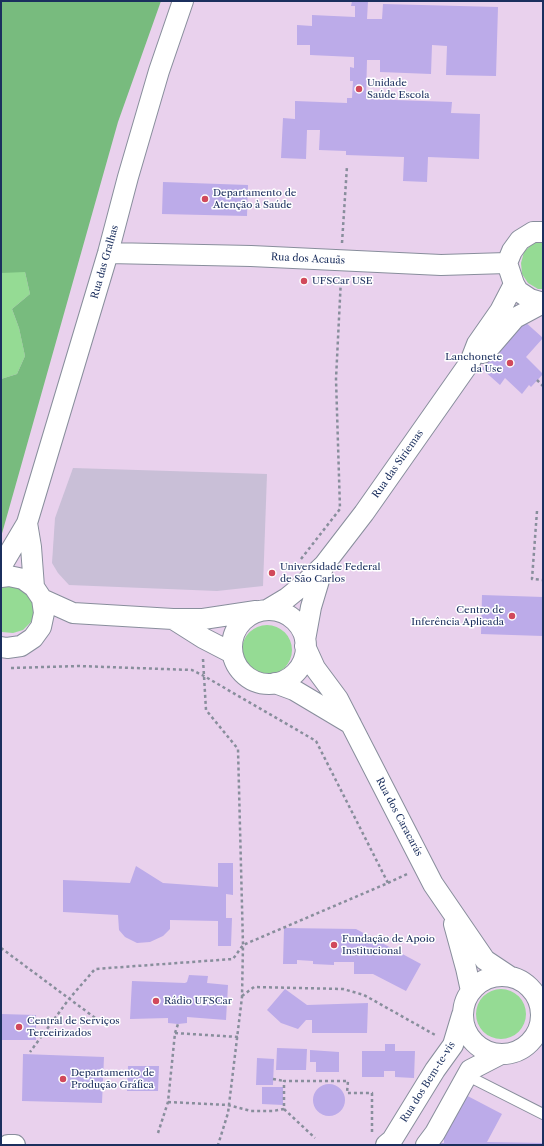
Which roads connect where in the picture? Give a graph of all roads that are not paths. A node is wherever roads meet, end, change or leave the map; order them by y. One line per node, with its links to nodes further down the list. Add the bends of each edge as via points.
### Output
1 (183, 1): 3 (street, Rua das Gralhas, via 159,71)
2 (543, 232): 4 (street, via 533,232 520,240)
3 (108, 253): 4 (street, Rua dos Acauãs, via 251,256 442,265); 8 (street, Rua das Gralhas)
4 (507, 264): 5 (street)
5 (514, 284): 6 (street, via 518,291 530,299); 7 (street, Rua das Siriemas, via 500,311 477,344)
6 (543, 303): 7 (street, Rua das Siriemas, via 515,318 490,347)
7 (470, 362): 9 (street, Rua das Siriemas, via 364,513)
8 (27, 523): 10 (street); 12 (street)
9 (324, 565): 13 (street, Rua das Siriemas, via 303,585); 17 (street, Rua das Siriemas, via 311,607)
10 (1, 567)
11 (1, 577): 12 (street, via 22,579)
12 (38, 593): 14 (street); 16 (street, via 44,613)
13 (265, 610): 15 (street, Rua das Siriemas, via 203,619); 17 (street, via 290,616 300,627); 19 (street, via 249,616 238,626 232,639)
14 (73, 613): 15 (street, Rua das Siriemas); 16 (street)
15 (173, 619): 19 (street, Rua das Siriemas)
16 (42, 627): 18 (street, via 34,638 21,646)
17 (305, 643): 20 (street, via 305,655 299,668 288,678); 21 (street, Rua dos Caracarás, via 315,668 338,699)
18 (1, 647)
19 (232, 653): 20 (street, via 237,666 247,677 260,683)
20 (275, 683): 21 (street, via 294,690)
21 (351, 724): 22 (street, Rua dos Caracarás, via 434,884)
22 (450, 909): 23 (street, Rua dos Caracarás, via 485,960); 24 (street, Rua dos Caracarás)
23 (509, 976): 24 (street, via 488,979); 26 (street, via 530,988 538,1001)
24 (471, 991): 25 (street)
25 (462, 1015): 27 (street, via 465,1030 473,1042 486,1051); 30 (street, Rua dos Bem-te-vis, via 453,1045 392,1140)
26 (542, 1017): 27 (street, via 538,1032 529,1044 516,1052)
27 (501, 1054): 28 (street, via 470,1070)
28 (466, 1075): 29 (lane); 33 (street)
29 (543, 1114)
30 (379, 1142)
31 (8, 1145): 32 (street)
32 (15, 1145)
33 (426, 1145)

